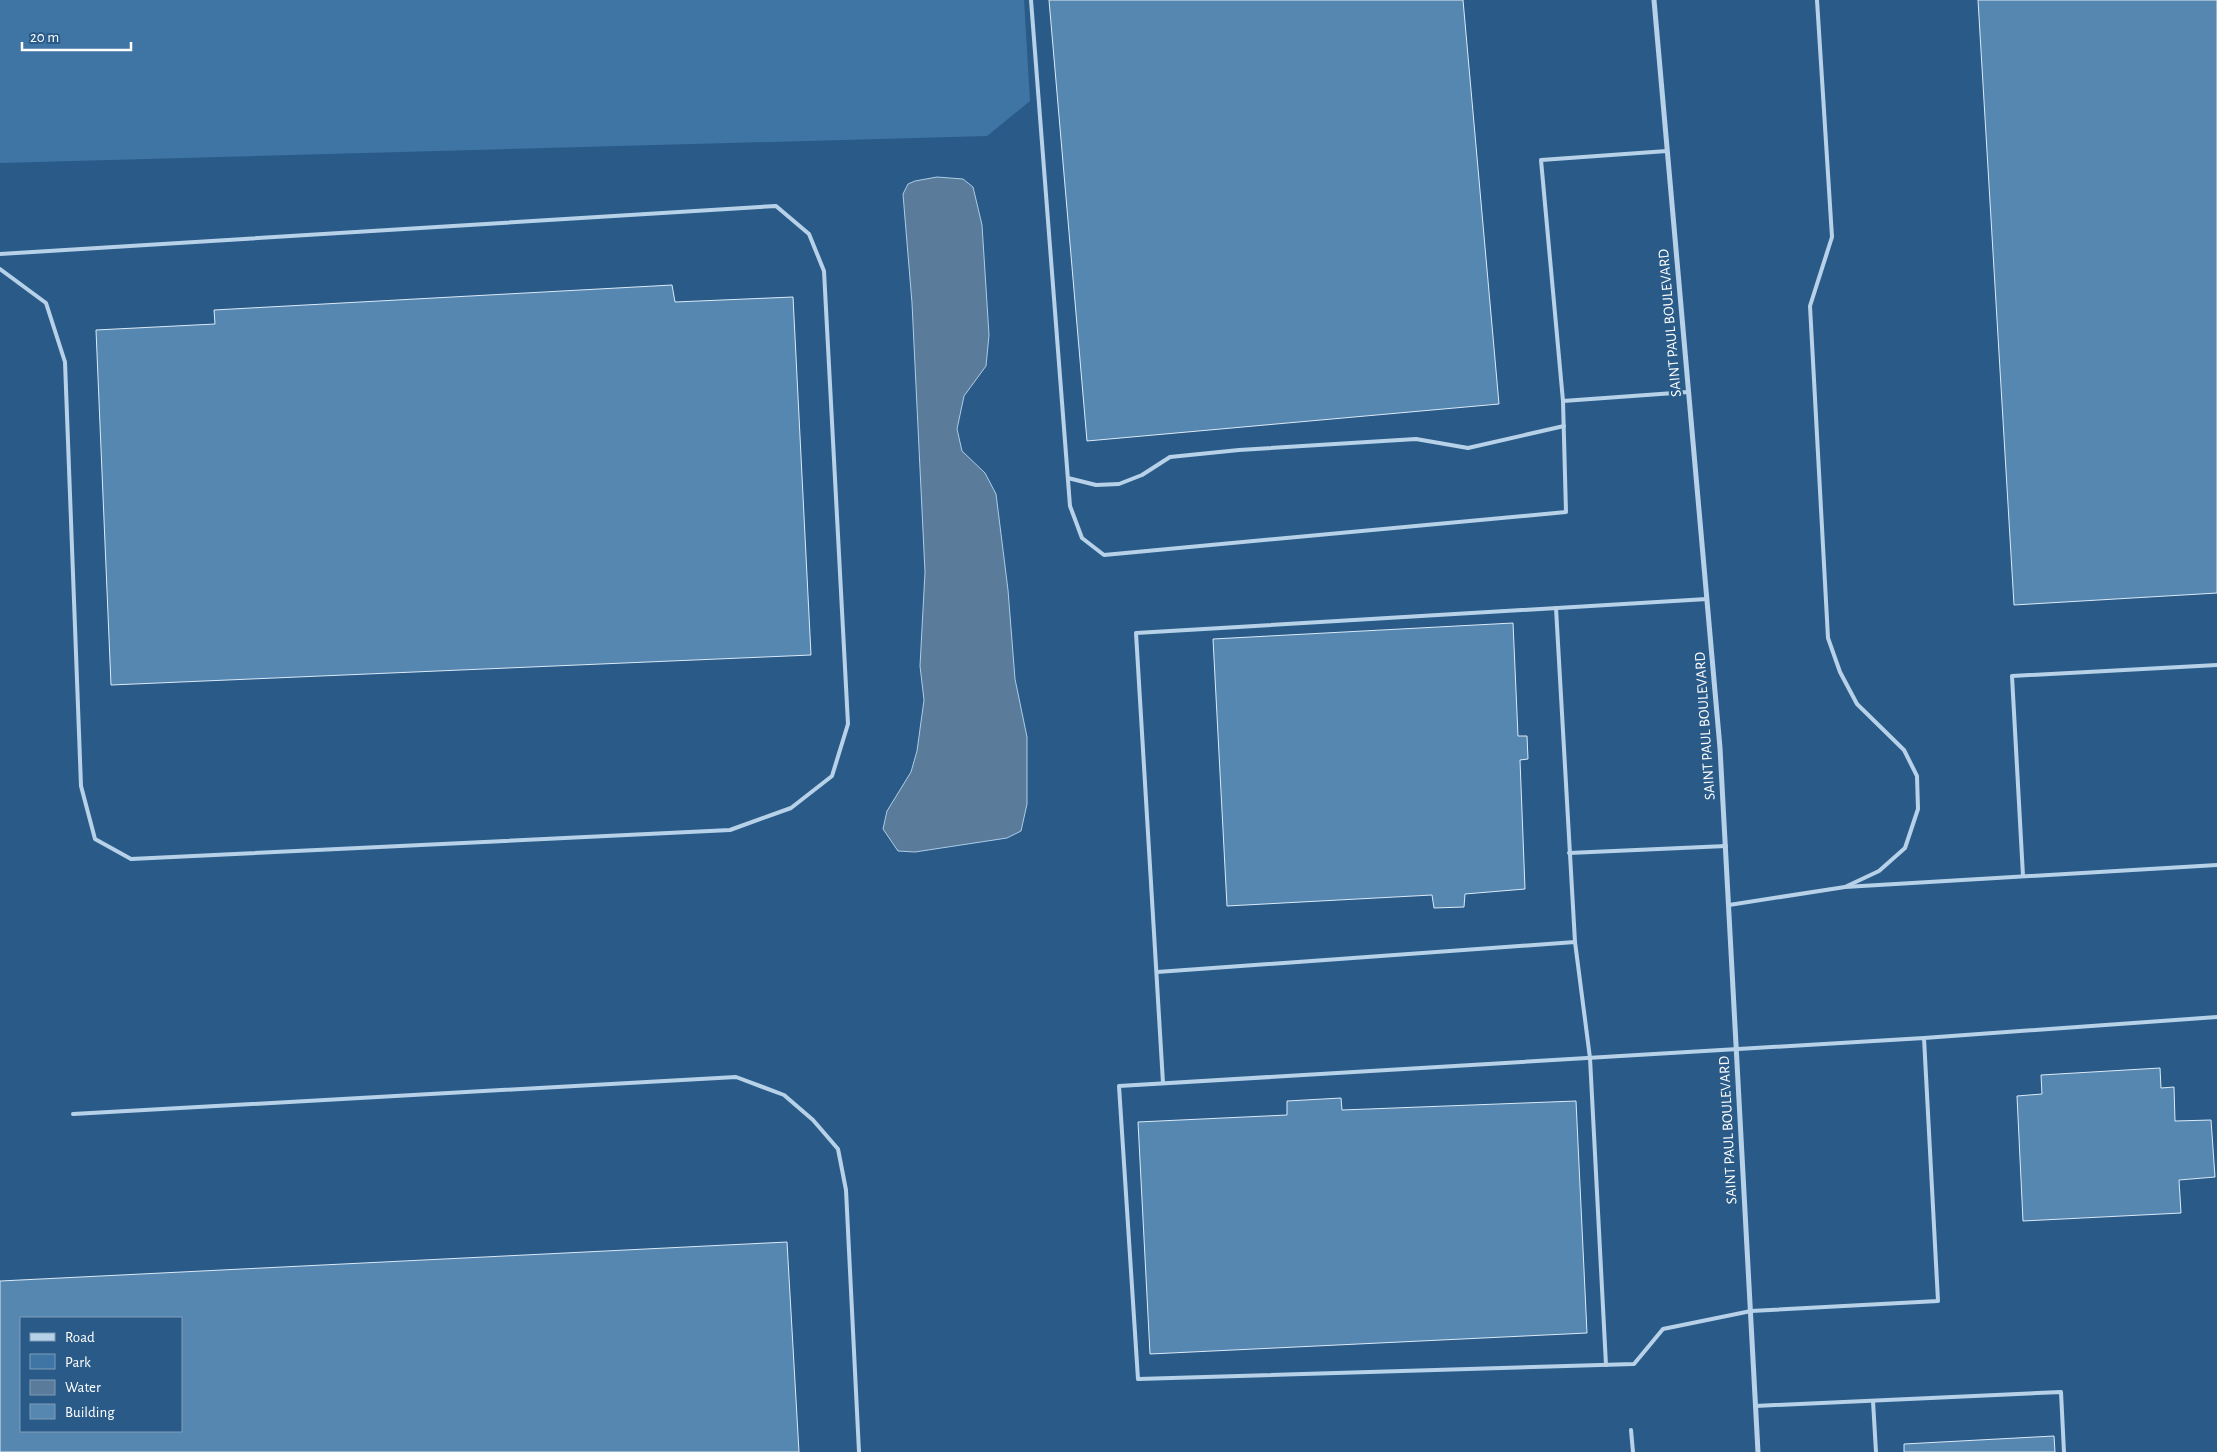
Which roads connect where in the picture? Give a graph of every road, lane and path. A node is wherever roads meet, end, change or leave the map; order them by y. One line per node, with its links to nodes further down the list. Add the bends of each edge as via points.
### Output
1 (1031, 0): 10 (lane)
2 (1654, 0): 4 (street, SAINT PAUL BOULEVARD)
3 (1817, 0): 18 (lane, via 1832,237 1810,306 1828,638 1840,672 1857,704 1904,750 1917,776 1918,809 1905,848 1879,871)
4 (1667, 151): 7 (street, SAINT PAUL BOULEVARD); 8 (lane, via 1541,160)
5 (0, 254): 6 (lane, via 776,206 809,234 824,271 848,724 832,776 791,808 730,830 131,859 95,839 81,786 65,362 46,303)
6 (0, 269)
7 (1688, 392): 8 (lane); 11 (street, SAINT PAUL BOULEVARD)
8 (1563, 402): 9 (lane)
9 (1564, 426): 10 (lane, via 1468,448 1416,439 1239,450 1170,457 1142,475 1119,484 1096,485); 10 (lane, via 1566,512 1104,555 1082,538 1070,506)
10 (1068, 478)
11 (1707, 600): 12 (lane); 14 (street, SAINT PAUL BOULEVARD)
12 (1556, 608): 15 (lane); 21 (lane, via 1136,634)
13 (2217, 665): 17 (lane, via 2012,676)
14 (1726, 846): 15 (lane); 19 (street, SAINT PAUL BOULEVARD)
15 (1569, 853): 20 (lane)
16 (2217, 865): 17 (lane)
17 (2023, 876): 18 (lane)
18 (1845, 887): 19 (lane)
19 (1729, 905): 24 (street, SAINT PAUL BOULEVARD)
20 (1574, 942): 21 (lane); 25 (lane)
21 (1157, 972): 26 (lane)
22 (2217, 1017): 23 (lane)
23 (1924, 1038): 24 (lane); 28 (lane, via 1938,1301)
24 (1736, 1049): 25 (lane); 28 (street, SAINT PAUL BOULEVARD)
25 (1590, 1058): 26 (lane); 29 (lane)
26 (1163, 1083): 29 (lane, via 1119,1086 1138,1379)
27 (73, 1114): 33 (lane, via 736,1077 784,1095 813,1120 838,1149 846,1190)
28 (1751, 1310): 29 (lane, via 1662,1329 1634,1364); 31 (street, SAINT PAUL BOULEVARD)
29 (1606, 1365)
30 (1873, 1401): 31 (lane); 36 (lane); 37 (lane, via 2061,1392)
31 (1756, 1406): 35 (street, SAINT PAUL BOULEVARD)
32 (1631, 1430): 34 (lane)
33 (859, 1452)
34 (1633, 1452)
35 (1758, 1452)
36 (1876, 1452)
37 (2064, 1452)

